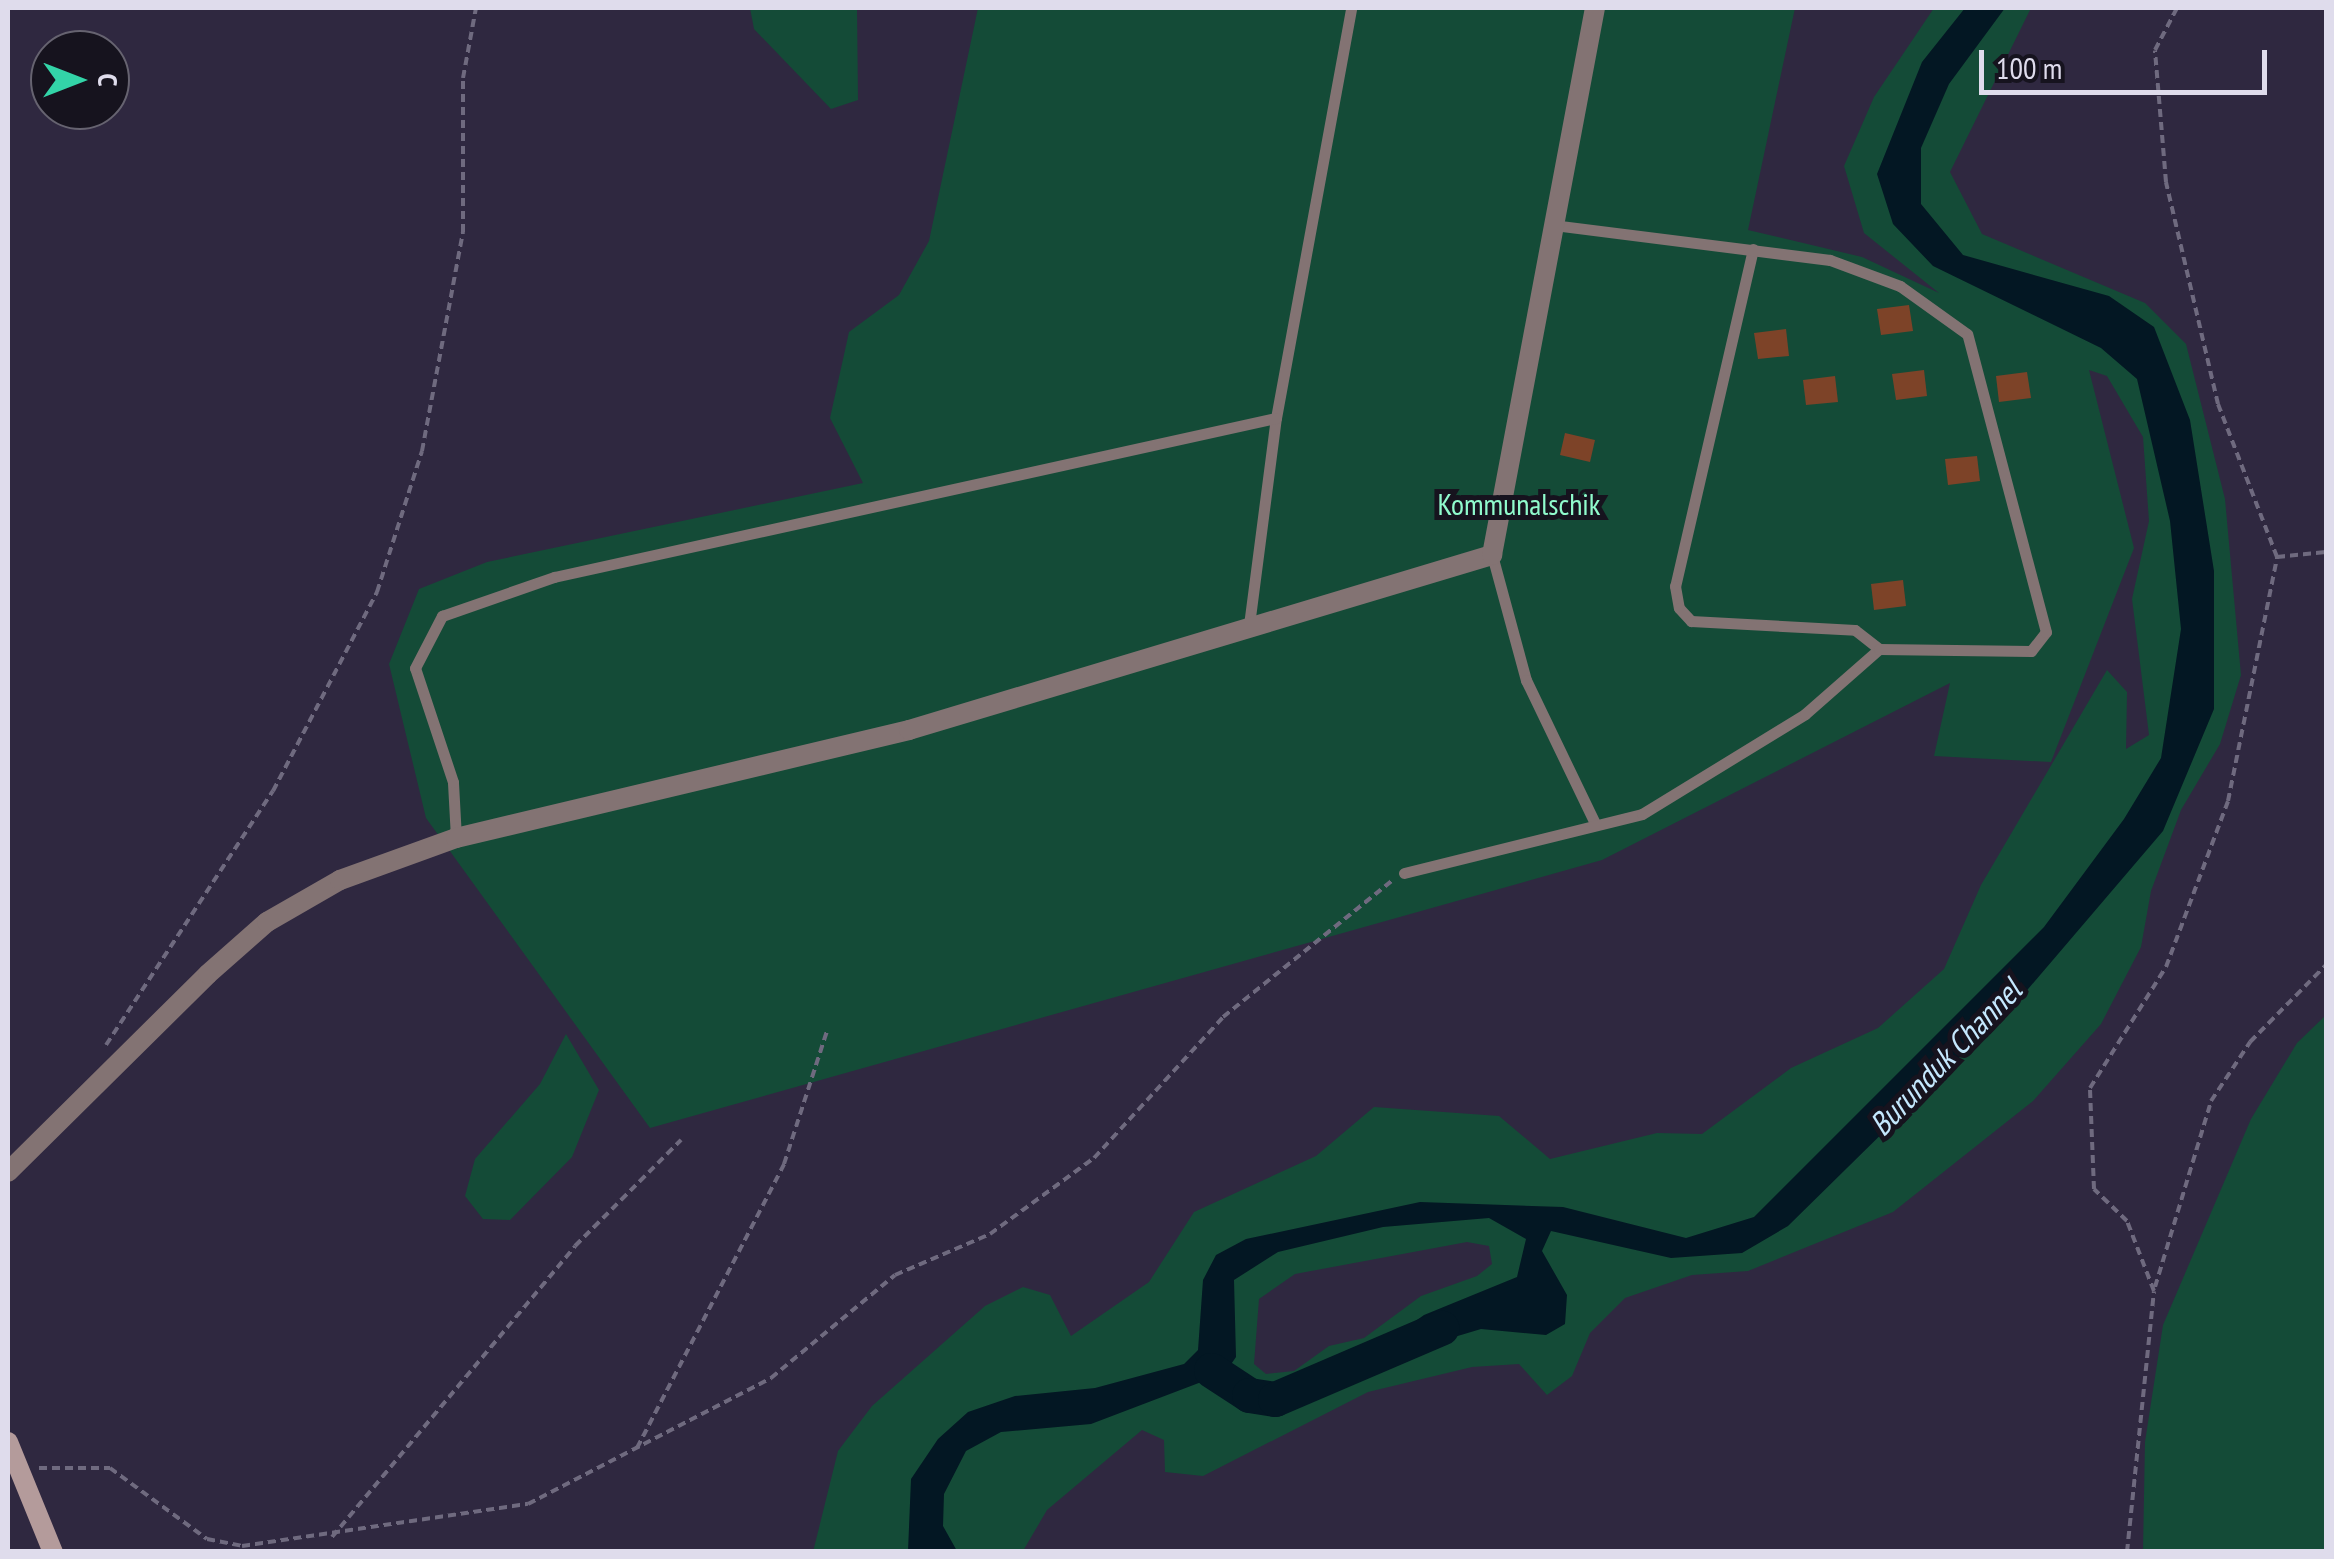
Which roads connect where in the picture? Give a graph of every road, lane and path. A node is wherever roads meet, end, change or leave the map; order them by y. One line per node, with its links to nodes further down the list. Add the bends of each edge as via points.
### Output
1 (476, 8): 18 (path, via 463,78 463,232 422,450 377,592 273,791)
2 (1351, 8): 7 (lane)
3 (1595, 8): 5 (street)
4 (2177, 8): 10 (path, via 2154,50 2166,182 2218,404)
5 (1560, 226): 6 (lane); 9 (street)
6 (1753, 249): 12 (lane, via 1675,586 1679,608 1691,621 1856,630); 12 (lane, via 1830,260 1900,286 1967,334 1989,399 2046,632 2032,651)
7 (1276, 418): 11 (lane); 14 (lane, via 554,577 442,616 415,668 454,782)
8 (2326, 552): 10 (path)
9 (1492, 555): 11 (street); 13 (lane, via 1526,680)
10 (2277, 557): 21 (path, via 2228,802 2166,968 2090,1088 2094,1188 2128,1221)
11 (1249, 625): 14 (street, via 909,730)
12 (1879, 649): 13 (lane, via 1700,786 1630,819)
13 (1594, 821): 15 (lane, via 1546,844)
14 (456, 838): 20 (street, via 340,880 267,922)
15 (1404, 873): 23 (path, via 1349,908 1223,1016 1094,1158 990,1234 894,1275 771,1378)
16 (2326, 965): 21 (path, via 2250,1042 2211,1101)
17 (827, 1031): 23 (path, via 784,1164)
18 (101, 1053)
19 (682, 1140): 25 (path, via 575,1246)
20 (8, 1172)
21 (2154, 1292): 27 (path)
22 (8, 1442): 24 (street)
23 (637, 1448): 25 (path, via 528,1504)
24 (19, 1468): 25 (path, via 110,1468 207,1539 278,1547); 26 (street)
25 (332, 1537)
26 (53, 1552)
27 (2127, 1552)

